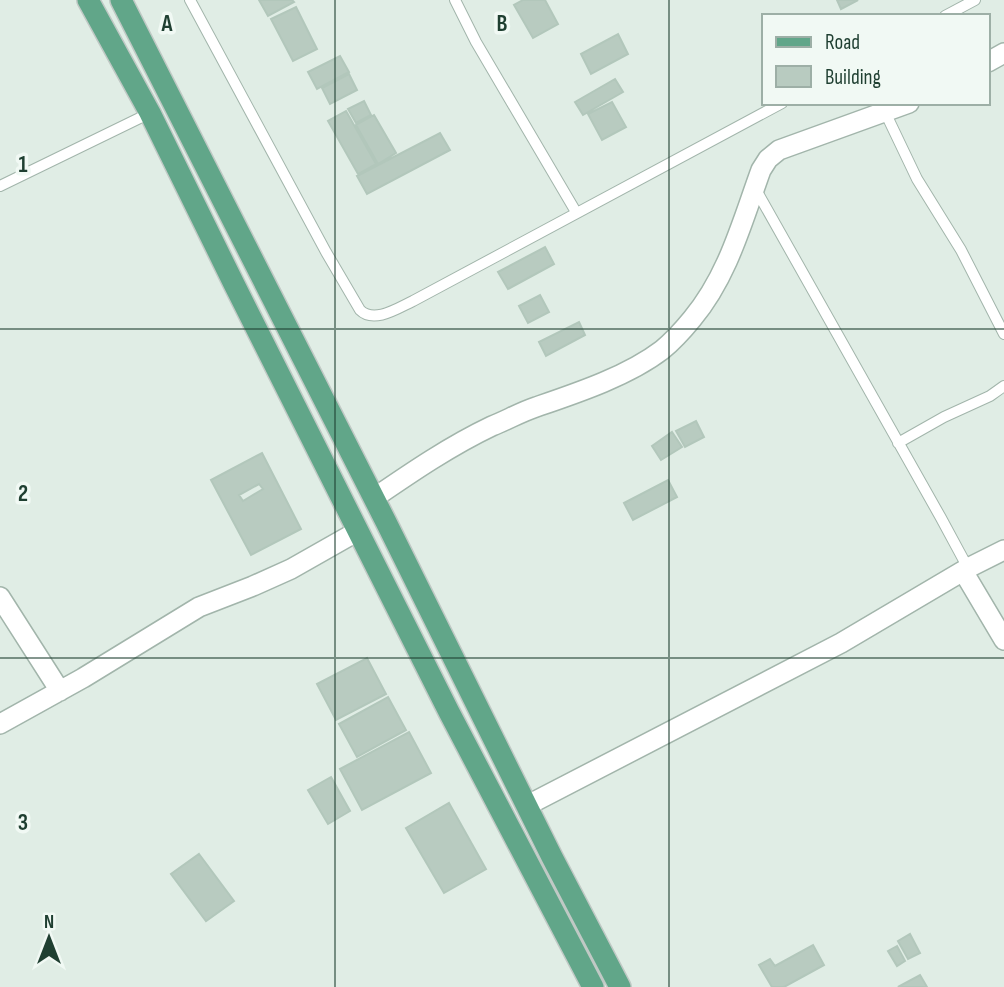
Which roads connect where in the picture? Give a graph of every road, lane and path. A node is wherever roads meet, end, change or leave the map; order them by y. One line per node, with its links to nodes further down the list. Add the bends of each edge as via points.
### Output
1 (88, 0): 10 (main road)
2 (121, 0): 17 (main road)
3 (190, 0): 13 (lane, via 364,314 382,315 413,301)
4 (455, 0): 13 (lane)
5 (975, 0): 6 (lane)
6 (950, 14)
7 (778, 105): 13 (lane)
8 (904, 105): 9 (street)
9 (885, 112): 12 (street, via 779,150 768,159); 14 (lane)
10 (150, 113): 11 (lane); 18 (main road)
11 (0, 186)
12 (754, 188): 16 (lane); 17 (street, via 719,279 692,319 663,349 604,381 489,428)
13 (576, 212)
14 (1004, 334)
15 (1004, 386): 16 (lane)
16 (898, 443): 20 (lane)
17 (374, 498): 25 (main road)
18 (358, 531): 23 (street, via 291,569 199,607); 26 (main road)
19 (1004, 550): 20 (street)
20 (965, 569): 22 (street); 25 (street, via 841,643)
21 (0, 597): 23 (street)
22 (1004, 640)
23 (61, 691): 24 (street)
24 (0, 724)
25 (526, 806): 27 (main road)
26 (593, 987)
27 (620, 987)

